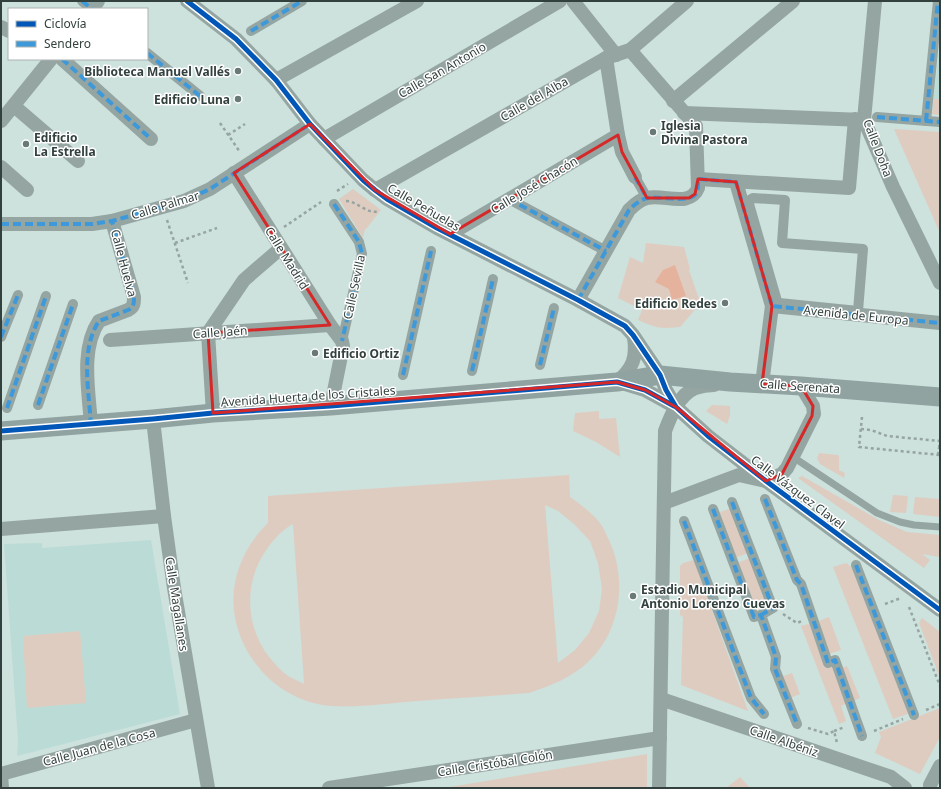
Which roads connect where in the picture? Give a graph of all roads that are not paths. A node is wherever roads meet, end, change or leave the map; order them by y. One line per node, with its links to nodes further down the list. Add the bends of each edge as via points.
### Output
1 (82, 1): 11 (street)
2 (302, 1): 12 (street)
3 (417, 1): 18 (street)
4 (560, 1): 30 (street, Calle San Antonio)
5 (687, 1): 13 (street, Calle del Alba)
6 (793, 1): 20 (street)
7 (875, 1): 23 (street, Calle Doha)
8 (938, 1): 25 (street)
9 (191, 2): 18 (street, Calle Peñuelas, via 236,39)
10 (578, 3): 15 (street)
11 (91, 8)
12 (251, 31)
13 (630, 50): 15 (street, Calle del Alba); 20 (street)
14 (148, 54): 19 (street)
15 (611, 57): 28 (street); 38 (street, Calle del Alba)
16 (50, 60): 21 (street)
17 (63, 60): 29 (street)
18 (276, 80): 27 (street, Calle Peñuelas)
19 (200, 96)
20 (673, 101): 22 (street)
21 (14, 106): 24 (street); 31 (street)
22 (684, 113): 23 (street); 35 (street, via 696,126)
23 (865, 118): 25 (street); 36 (street, via 849,188); 50 (street, Calle Doha, via 893,187)
24 (1, 121)
25 (926, 121): 26 (street)
26 (940, 122)
27 (310, 124): 30 (street, Calle Peñuelas); 33 (street, Calle Palmar)
28 (618, 135): 34 (street, via 622,152); 40 (street, Calle José Chacón)
29 (151, 139)
30 (324, 139): 38 (street, Calle Peñuelas)
31 (78, 161)
32 (1, 167): 37 (street)
33 (234, 173): 43 (street, Calle Palmar, via 201,194 184,201); 46 (street, Calle Madrid)
34 (635, 177): 39 (street)
35 (698, 179): 36 (street); 39 (street, via 698,188 689,198)
36 (736, 182): 55 (street)
37 (27, 190)
38 (374, 190): 45 (street, Calle Peñuelas)
39 (647, 198): 48 (street, via 629,210)
40 (509, 199): 45 (street, Calle José Chacón); 48 (street)
41 (785, 200): 41 (street, via 753,198 749,204 777,301 779,304 858,311 863,249 782,243)
42 (334, 204): 63 (street, Calle Sevilla, via 360,242 362,254)
43 (112, 221): 44 (street, Calle Palmar, via 92,224); 79 (street, Calle Huelva, via 134,304 132,308 97,324 87,358)
44 (1, 224)
45 (450, 234): 53 (street, Calle Peñuelas)
46 (281, 248): 58 (street, Calle Madrid); 59 (street, via 244,280)
47 (431, 251): 66 (street)
48 (606, 251): 53 (street)
49 (493, 279): 65 (street)
50 (940, 283)
51 (18, 295): 61 (street)
52 (46, 296): 76 (street)
53 (578, 300): 60 (street, Calle Peñuelas, via 625,326)
54 (73, 304): 73 (street)
55 (772, 306): 57 (street, Avenida de Europa); 70 (street)
56 (554, 308): 64 (street)
57 (940, 323)
58 (330, 325): 59 (street, Calle Jaén); 63 (street, Calle Madrid)
59 (208, 333): 62 (street, Calle Jaén); 77 (street)
60 (633, 335): 67 (street, Calle Peñuelas); 68 (street, via 636,349 634,361)
61 (1, 337)
62 (110, 340)
63 (342, 341): 74 (street, Calle Sevilla)
64 (540, 366)
65 (472, 371)
66 (403, 375)
67 (660, 375): 68 (main road, Avenida Huerta de los Cristales); 69 (main road, Calle Serenata); 75 (street, Calle Vázquez Clavel)
68 (617, 382): 74 (main road, Avenida Huerta de los Cristales); 75 (street, via 645,390)
69 (730, 382): 70 (main road, Calle Serenata); 75 (street, via 694,389)
70 (762, 384): 71 (main road, Calle Serenata)
71 (801, 386): 72 (main road, Calle Serenata); 81 (street, via 813,406 814,414)
72 (940, 397)
73 (38, 405)
74 (331, 406): 77 (main road, Avenida Huerta de los Cristales)
75 (676, 407): 82 (street, Calle Vázquez Clavel, via 708,436); 85 (street, via 665,430)
76 (7, 408)
77 (213, 413): 78 (main road, Avenida Huerta de los Cristales)
78 (153, 419): 79 (main road, Avenida Huerta de los Cristales); 87 (street, Calle Magallanes)
79 (91, 425): 80 (main road, Avenida Huerta de los Cristales)
80 (1, 431)
81 (793, 457): 82 (street, via 782,474); 89 (lane, via 884,516 914,525)
82 (766, 480): 85 (street, via 739,475); 92 (street, Calle Vázquez Clavel)
83 (765, 499): 99 (street, via 797,580 801,584 828,663 835,660)
84 (732, 502): 93 (street, via 773,608)
85 (664, 503): 94 (street)
86 (713, 509): 93 (street, via 754,617)
87 (164, 516): 90 (street); 97 (street, Calle Magallanes)
88 (684, 521): 95 (street, via 751,698)
89 (940, 527)
90 (1, 529)
91 (856, 565): 96 (street)
92 (940, 610)
93 (761, 615): 98 (street, via 776,656 775,669)
94 (661, 699): 100 (street); 108 (street, Calle Albéniz, via 891,777)
95 (764, 714)
96 (914, 715)
97 (196, 720): 102 (street, Calle Juan de la Cosa); 105 (street, Calle Magallanes)
98 (796, 724)
99 (862, 736)
100 (660, 738): 106 (street, Calle Cristóbal Colón); 107 (street)
101 (940, 766): 103 (street)
102 (1, 774): 104 (street)
103 (932, 784)
104 (2, 788)
105 (208, 788)
106 (329, 788)
107 (659, 788)
108 (905, 788)

